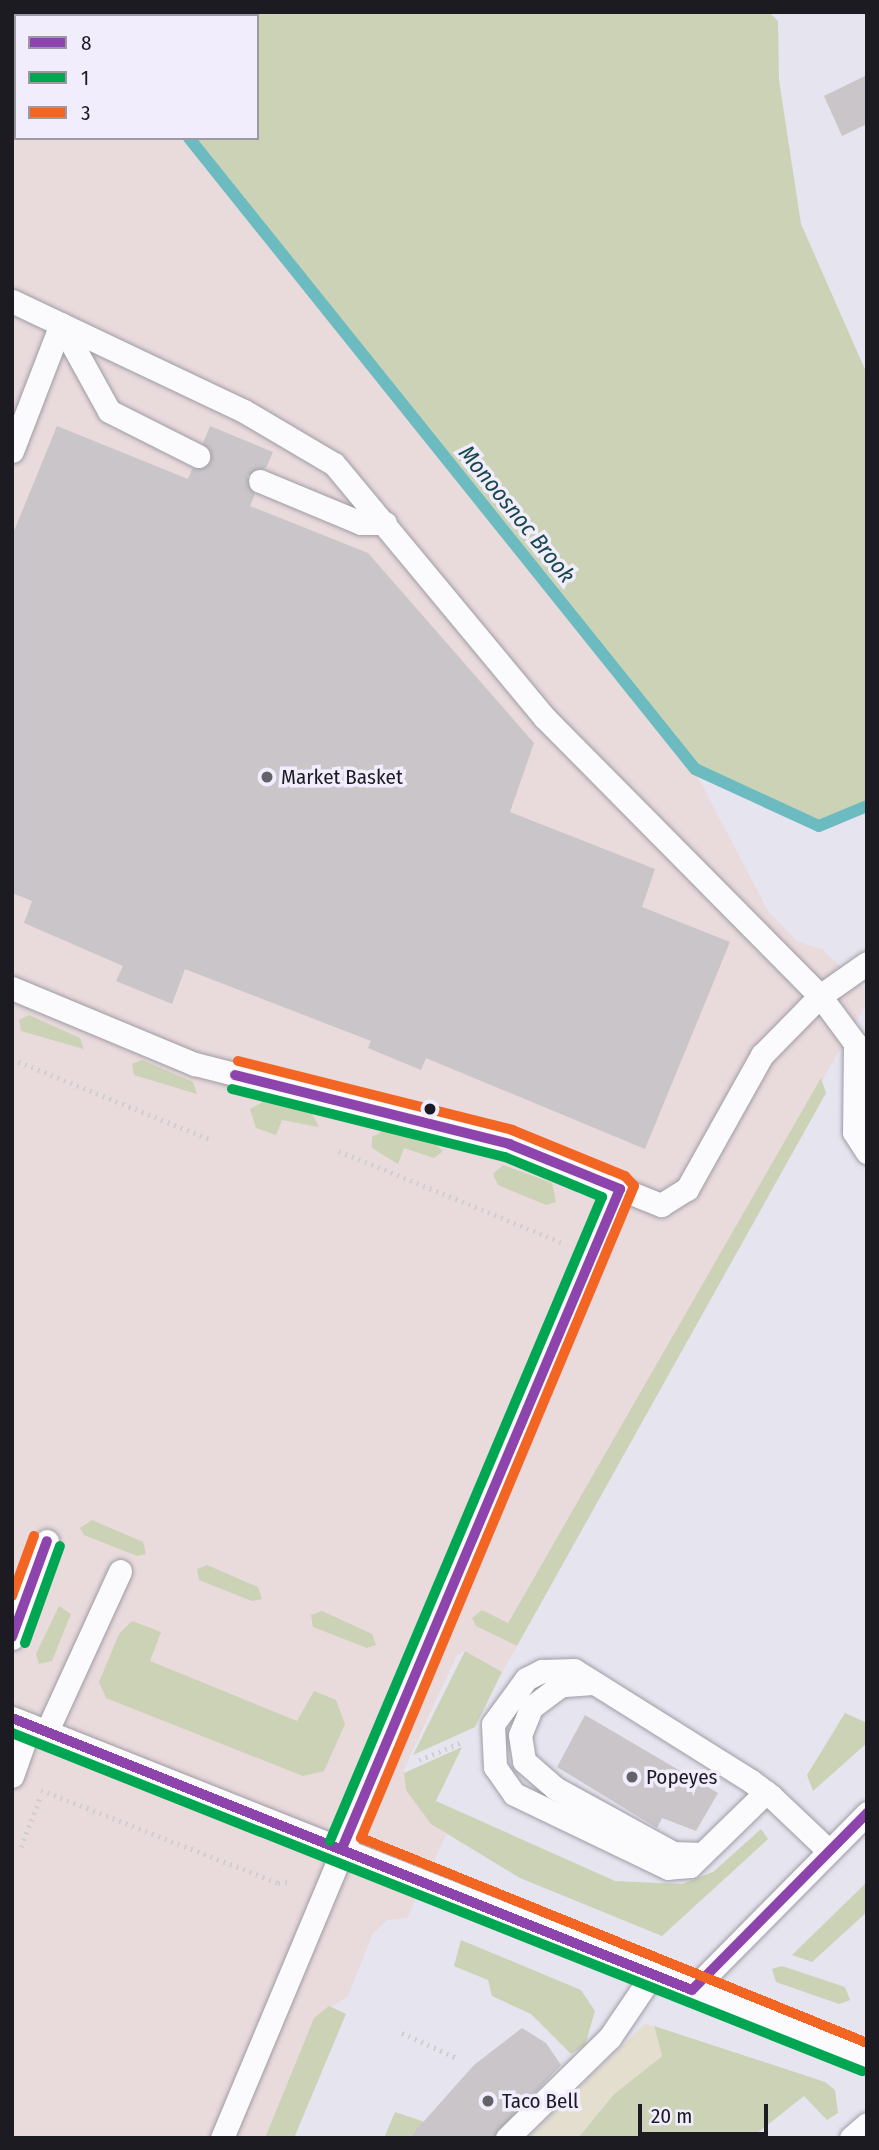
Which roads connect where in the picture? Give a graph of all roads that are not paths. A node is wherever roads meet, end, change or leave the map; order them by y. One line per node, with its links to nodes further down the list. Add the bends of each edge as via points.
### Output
1 (12, 301): 2 (lane)
2 (61, 324): 3 (lane); 4 (lane, via 109,411); 6 (lane, via 305,446 359,487)
3 (12, 451)
4 (198, 456)
5 (260, 481): 6 (lane, via 361,523)
6 (385, 523): 9 (lane, via 544,717)
7 (867, 963): 9 (lane)
8 (12, 988): 11 (lane, via 195,1064 509,1144)
9 (820, 996): 10 (lane, via 855,1043 854,1132); 11 (lane, via 762,1055 687,1189 661,1205)
10 (867, 1153)
11 (620, 1189): 20 (lane)
12 (47, 1541): 14 (lane)
13 (120, 1571): 16 (lane)
14 (12, 1638)
15 (609, 1690): 18 (lane); 22 (lane, via 573,1681 540,1698 520,1735 524,1761 555,1788 673,1853); 22 (lane, via 575,1670 542,1671 526,1679 492,1730 495,1767 514,1794 533,1806 668,1868 690,1866)
16 (29, 1725): 17 (lane); 20 (lane)
17 (12, 1776)
18 (766, 1792): 21 (lane); 22 (lane)
19 (867, 1813): 21 (lane)
20 (343, 1846): 23 (lane); 27 (lane)
21 (829, 1851): 24 (lane)
22 (707, 1852)
23 (652, 1975): 24 (lane); 28 (lane, via 610,2037)
24 (692, 1990): 25 (lane)
25 (867, 2058)
26 (867, 2124): 29 (lane)
27 (222, 2138)
28 (507, 2138)
29 (851, 2138)

